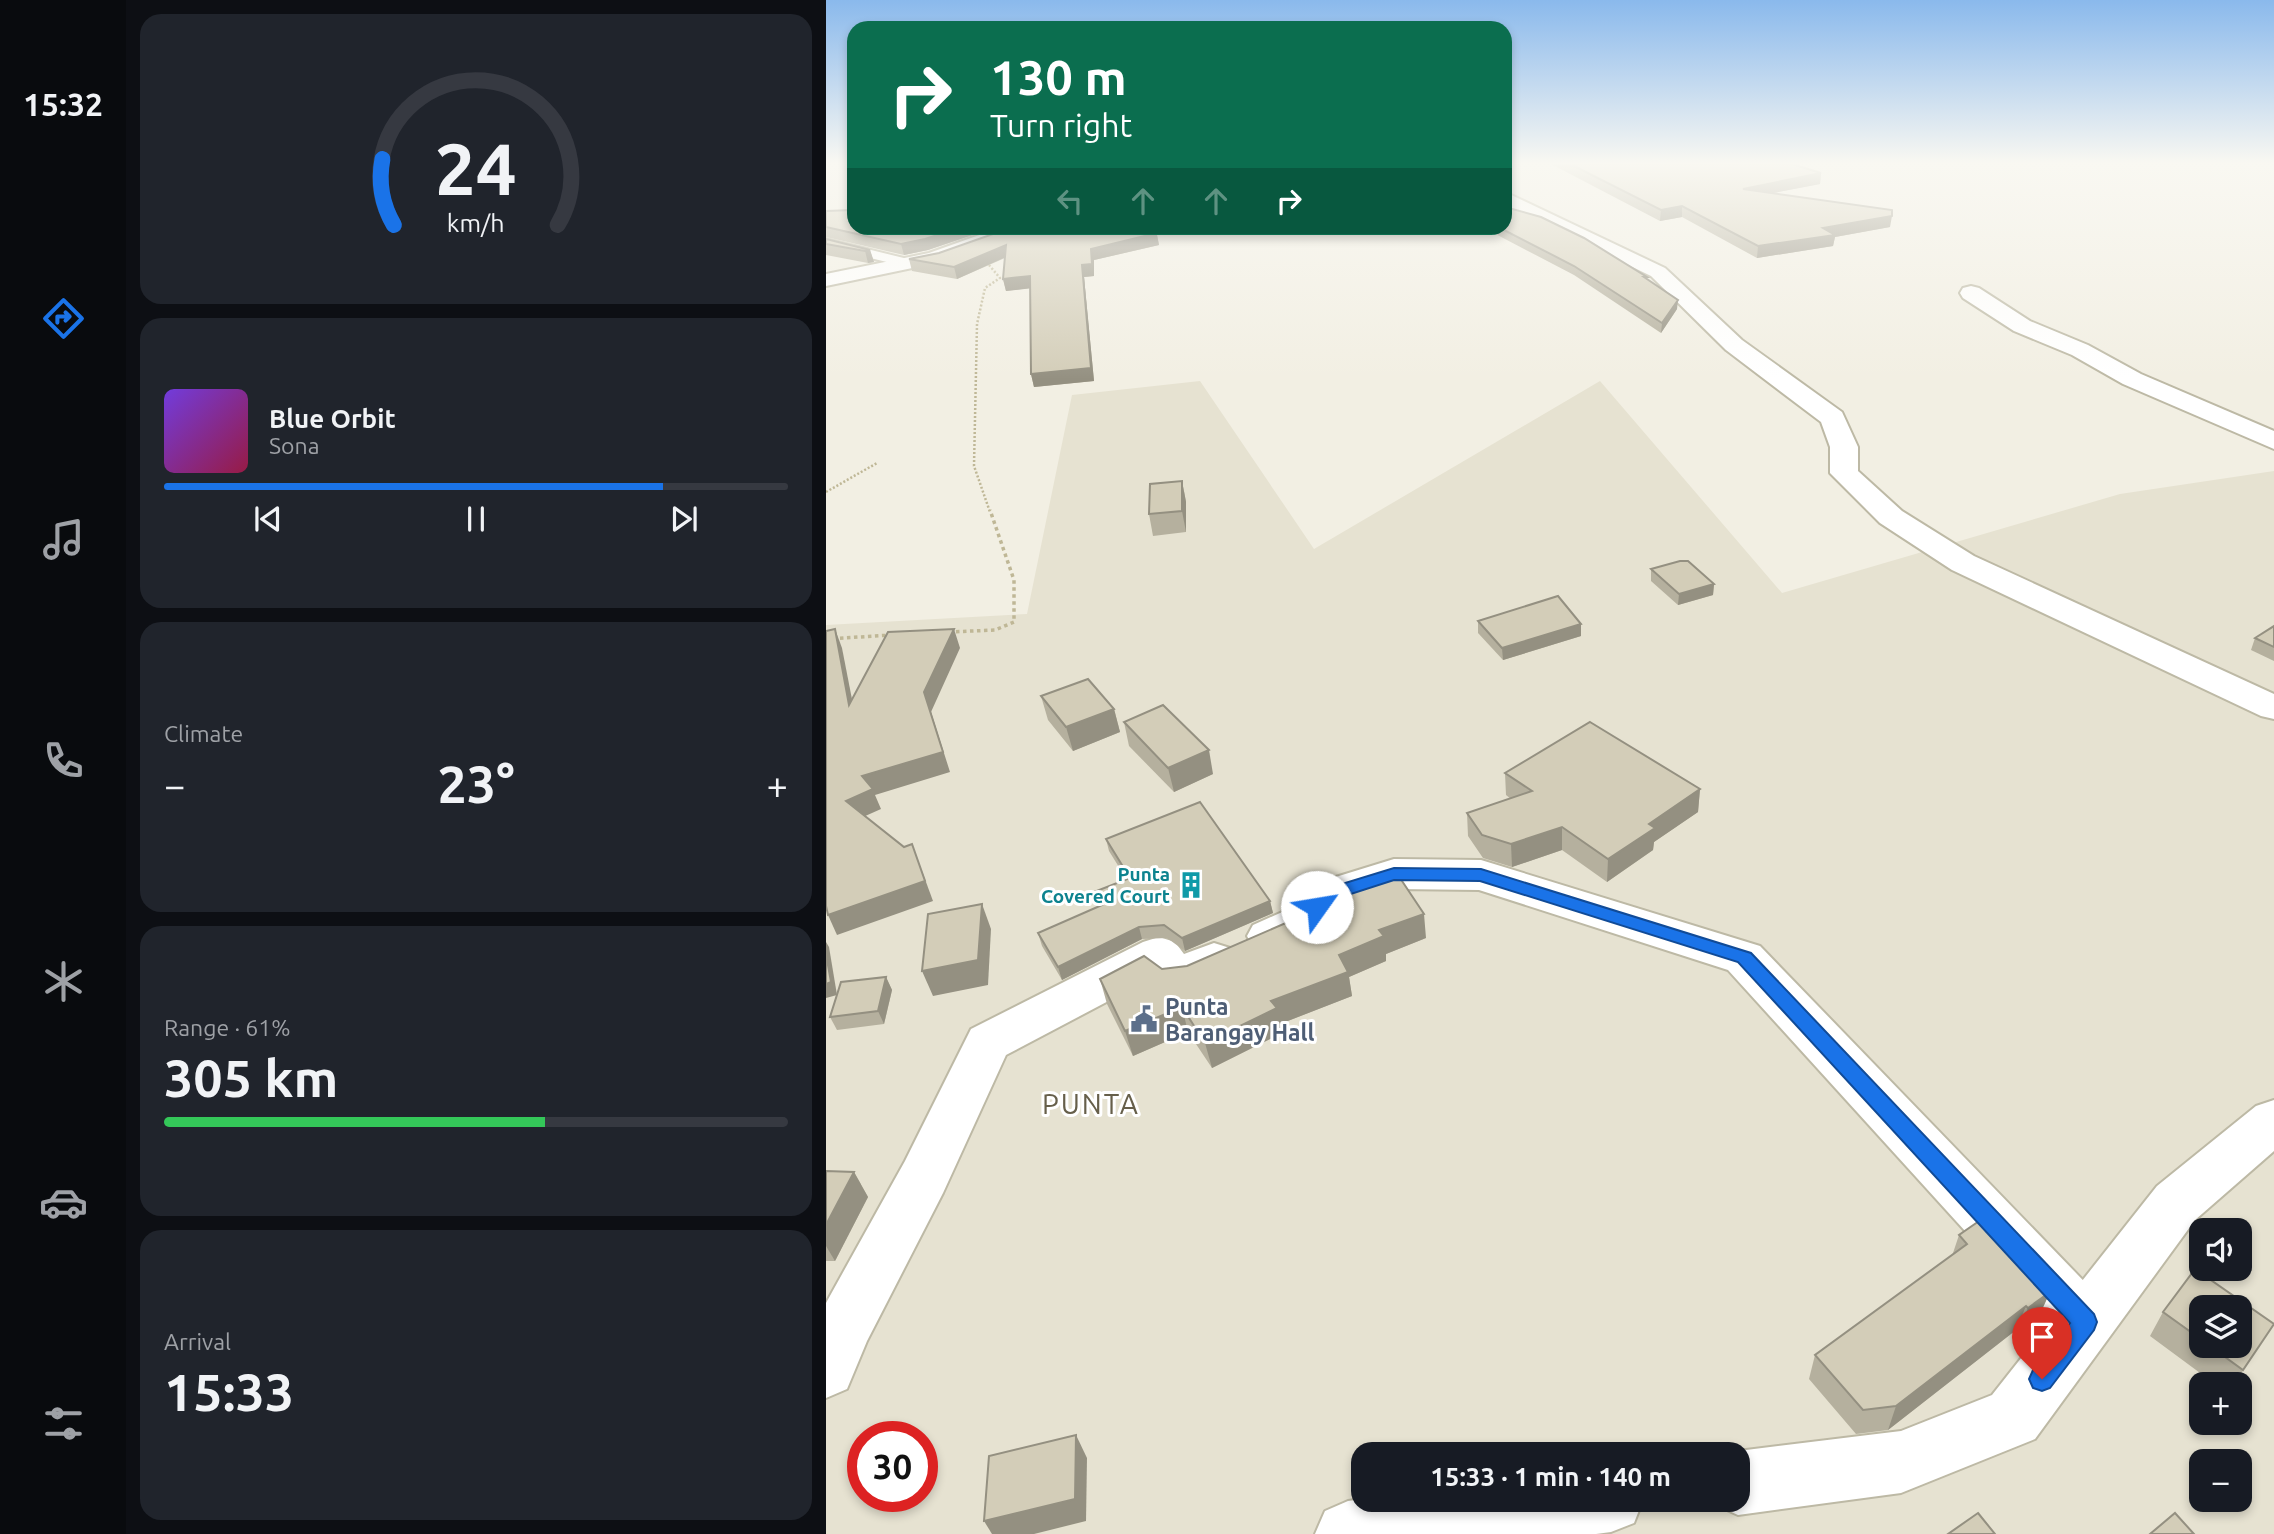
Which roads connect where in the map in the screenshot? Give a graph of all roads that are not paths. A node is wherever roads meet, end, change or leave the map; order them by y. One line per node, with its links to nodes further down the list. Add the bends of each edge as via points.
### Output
1 (995, 236): 4 (street)
2 (1583, 236): 8 (street, via 1658,272 1734,345 1833,418 1843,447 1844,473 1891,517 1963,563)
3 (826, 243): 4 (lane)
4 (907, 263): 5 (street)
5 (826, 280)
6 (1971, 293): 7 (street, via 2022,326)
7 (2274, 441)
8 (2274, 708)
9 (2274, 1121): 10 (street, via 2176,1203)
10 (2085, 1322): 11 (street, via 1744,958 1481,875 1394,874 1328,895 1305,920 1176,977 1159,954 988,1042); 12 (street, via 2012,1417 1901,1462)
11 (826, 1369)
12 (1750, 1481)
13 (1570, 1514): 14 (street)
14 (1348, 1534)

